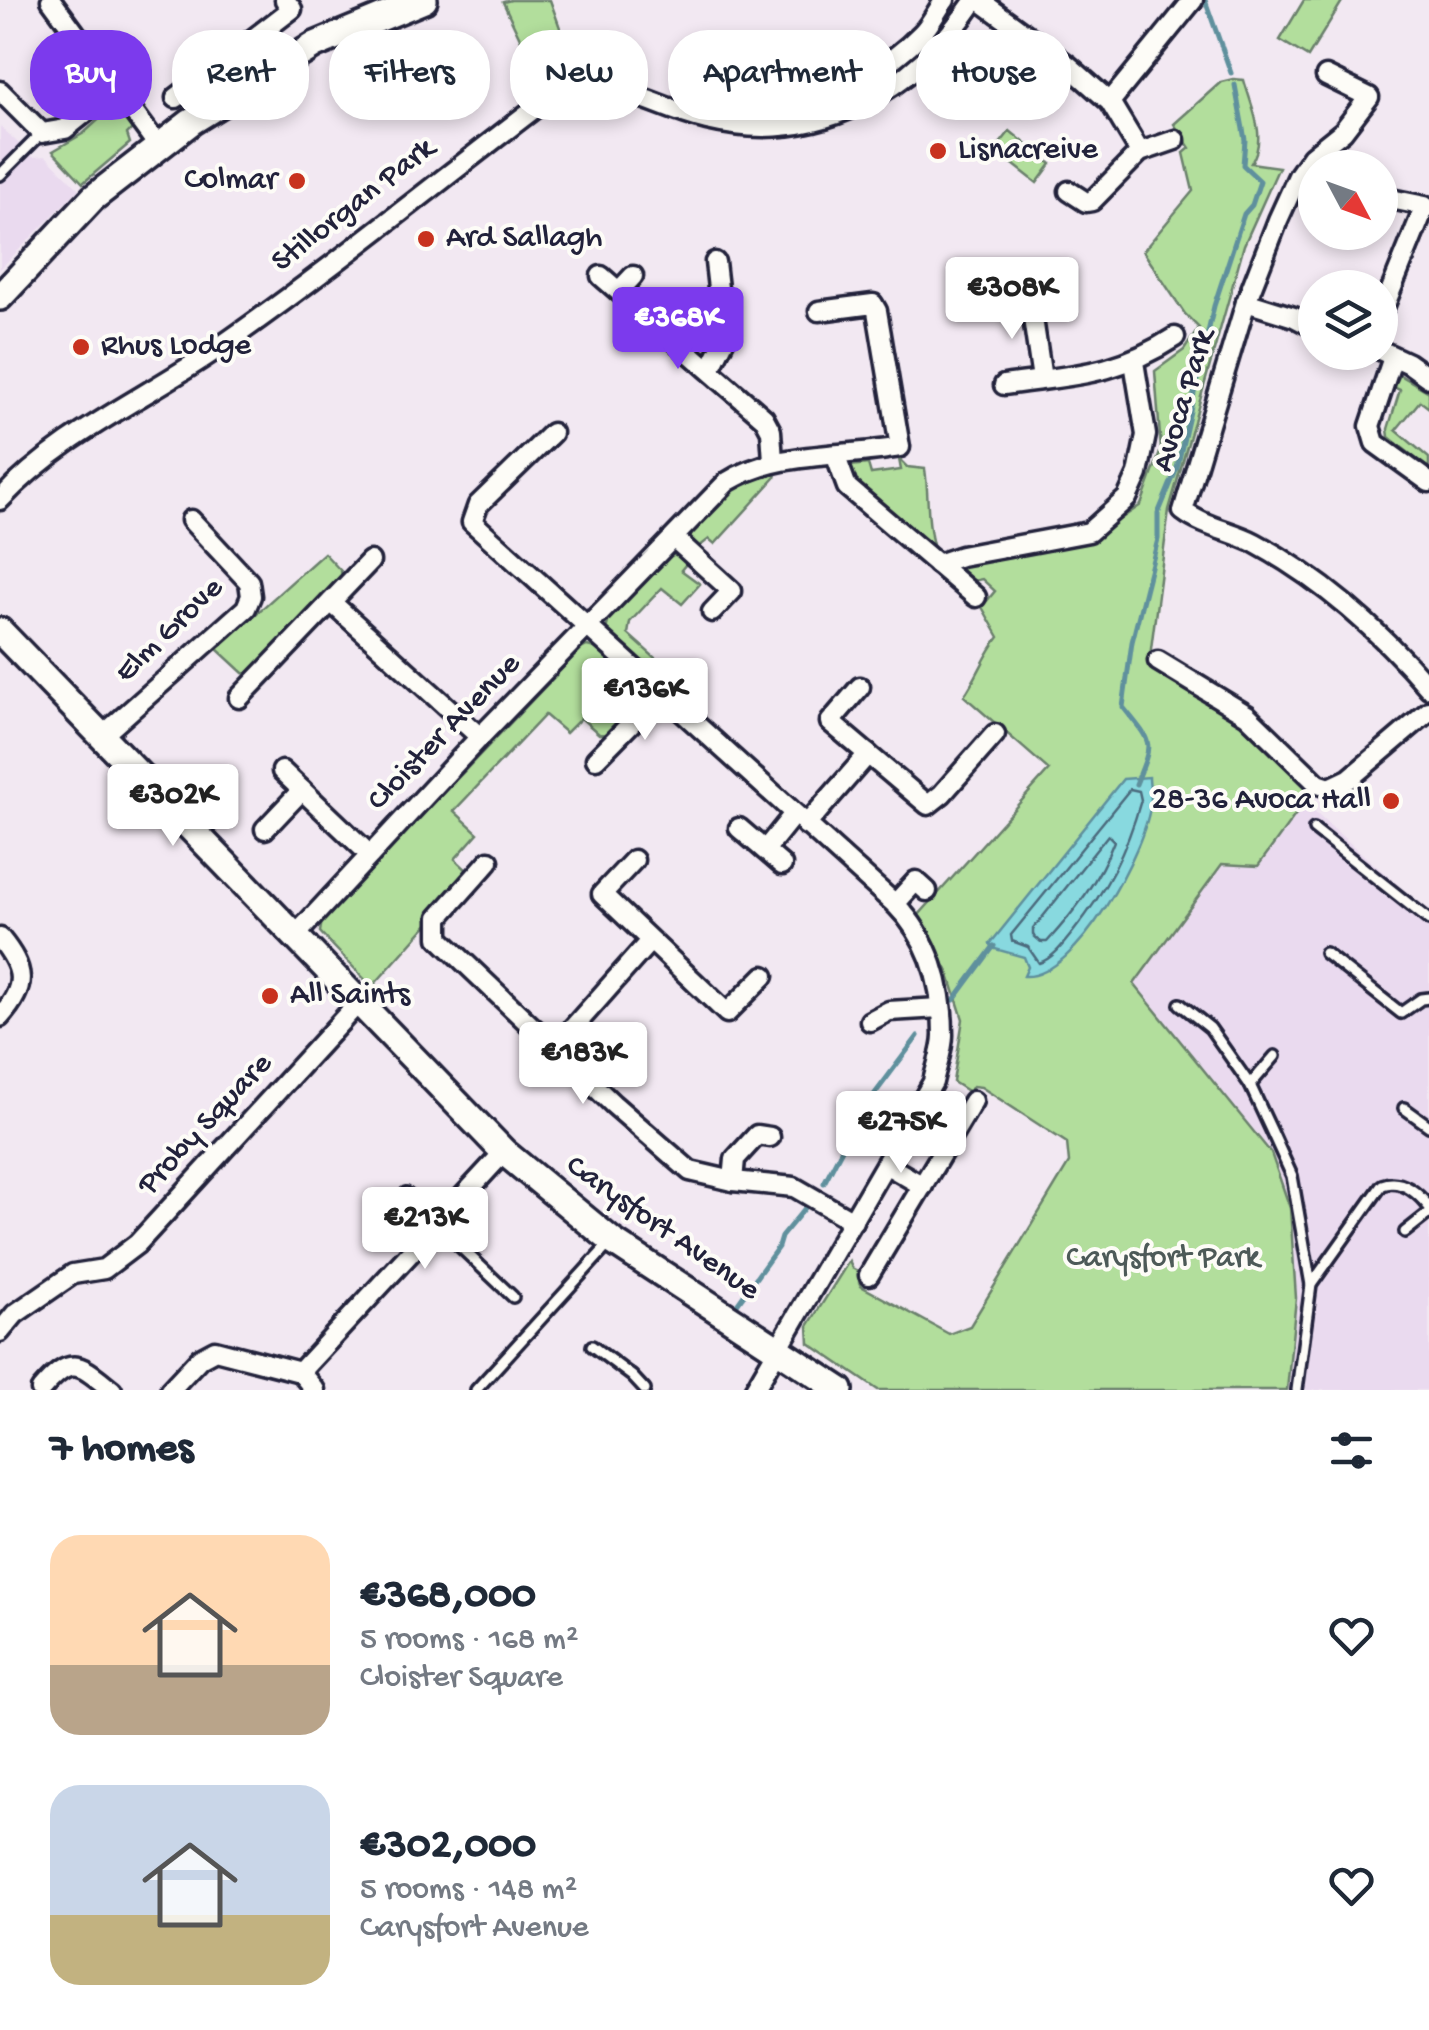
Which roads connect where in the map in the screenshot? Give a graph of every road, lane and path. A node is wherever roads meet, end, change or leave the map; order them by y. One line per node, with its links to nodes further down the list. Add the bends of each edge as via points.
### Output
1 (285, 0): 8 (street, via 292,9)
2 (424, 0): 17 (main road, via 315,45)
3 (944, 0): 9 (street, via 923,32)
4 (977, 0): 12 (street); 44 (street, Stillorgan Park, via 953,33 898,82 859,107 790,126 706,120 608,86 560,89 275,309 168,383 83,430)
5 (57, 2): 7 (street)
6 (1191, 2): 12 (street)
7 (76, 30)
8 (265, 30)
9 (896, 53)
10 (1326, 76): 29 (street, Avoca Park, via 1369,97 1298,176)
11 (0, 91): 15 (street)
12 (1110, 102): 18 (street)
13 (76, 120): 15 (street)
14 (139, 120): 17 (street)
15 (42, 133): 19 (lane)
16 (1174, 140): 18 (street)
17 (159, 147): 27 (main road, via 93,198)
18 (1140, 152): 20 (street, via 1092,201)
19 (0, 176)
20 (1068, 191)
21 (1398, 200): 23 (street, via 1426,206)
22 (715, 262): 35 (street, via 724,341)
23 (1398, 274)
24 (601, 276): 26 (street)
25 (633, 276): 26 (street)
26 (619, 291): 35 (street)
27 (0, 297)
28 (1030, 298): 38 (street)
29 (1246, 302): 31 (street, Avoca Park); 56 (street, Avoca Park, via 1184,511 1253,542 1330,591)
30 (820, 311): 41 (street, Cloister Avenue, via 873,304 877,310 900,446)
31 (1298, 319)
32 (1176, 338): 34 (street)
33 (1398, 360): 37 (street)
34 (1134, 362): 38 (street); 48 (street, via 1146,434 1127,498 1089,532)
35 (710, 368): 42 (street, via 764,418)
36 (1382, 370): 43 (street, via 1370,426 1375,442)
37 (1429, 378)
38 (1042, 379): 39 (street)
39 (1004, 384)
40 (552, 433): 52 (street, via 478,505 472,522)
41 (836, 457): 42 (street, Cloister Avenue); 48 (street, via 847,487)
42 (773, 461): 46 (street, Cloister Avenue, via 728,482)
43 (1429, 482)
44 (0, 500)
45 (191, 520): 61 (street, Elm Grove, via 249,582 251,596 246,608)
46 (675, 538): 51 (street, via 732,591); 52 (street, Cloister Avenue)
47 (370, 561): 50 (street)
48 (936, 564): 49 (street)
49 (976, 598)
50 (331, 602): 58 (street); 62 (street)
51 (712, 612)
52 (587, 628): 57 (street); 62 (street, Cloister Avenue)
53 (0, 631): 61 (main road, Carysfort Avenue)
54 (1158, 661): 59 (street, via 1247,715 1330,788 1350,779)
55 (860, 687): 63 (street, via 830,722)
56 (1429, 688)
57 (661, 693): 64 (street); 67 (street)
58 (238, 698)
59 (1429, 712)
60 (995, 734): 63 (street, via 928,805)
61 (102, 736): 79 (main road, Carysfort Avenue)
62 (480, 737): 72 (street, Cloister Avenue)
63 (868, 754): 67 (street)
64 (596, 759)
65 (282, 771): 66 (street)
66 (302, 790): 69 (street); 72 (street)
67 (800, 820): 71 (street); 77 (street)
68 (739, 828): 71 (street)
69 (265, 829)
70 (1314, 829): 78 (lane)
71 (765, 850): 75 (street)
72 (370, 855): 79 (street, Cloister Avenue)
73 (489, 860): 90 (street, via 439,917 439,938)
74 (634, 860): 81 (street, via 602,894)
75 (782, 865)
76 (915, 880): 77 (street)
77 (895, 904): 87 (street, via 930,955)
78 (1429, 920)
79 (294, 936): 85 (main road, Carysfort Avenue)
80 (0, 938): 88 (street, via 19,962 20,981 16,1000)
81 (649, 942): 83 (street, via 727,1013); 90 (street)
82 (1325, 953): 84 (lane, via 1402,1013)
83 (764, 976)
84 (1429, 998)
85 (360, 1002): 97 (main road, Carysfort Avenue); 110 (street, Proby Square, via 137,1244 104,1270 73,1274 14,1314)
86 (1180, 1004): 92 (lane, via 1210,1028)
87 (940, 1008): 89 (street, via 889,1012); 98 (street, via 944,1037 933,1082)
88 (0, 1016)
89 (870, 1021)
90 (555, 1048): 99 (street, via 690,1171)
91 (1275, 1056): 92 (lane)
92 (1250, 1085): 108 (lane, via 1292,1176)
93 (972, 1101): 100 (street)
94 (1404, 1108): 95 (lane)
95 (1429, 1126)
96 (770, 1137): 99 (street, via 757,1135 735,1159)
97 (504, 1152): 104 (street); 106 (main road, Carysfort Avenue)
98 (887, 1164): 100 (street); 103 (street)
99 (733, 1182): 103 (street, via 794,1187)
100 (922, 1186): 107 (street)
101 (406, 1193): 104 (lane)
102 (1429, 1210): 105 (lane); 108 (lane, via 1400,1183 1382,1185)
103 (853, 1221): 112 (street)
104 (437, 1223): 109 (lane); 113 (street)
105 (1405, 1232)
106 (612, 1241): 112 (main road, Carysfort Avenue); 118 (lane)
107 (870, 1275)
108 (1311, 1285): 122 (lane)
109 (513, 1298)
110 (0, 1332)
111 (592, 1346): 119 (lane)
112 (777, 1348): 120 (street); 121 (main road, Carysfort Avenue)
113 (306, 1366): 116 (street, via 215,1350); 117 (street)
114 (41, 1390): 115 (street, via 72,1365)
115 (112, 1390)
116 (170, 1390)
117 (314, 1390)
118 (476, 1390)
119 (645, 1390)
120 (754, 1390)
121 (840, 1390)
122 (1297, 1390)

